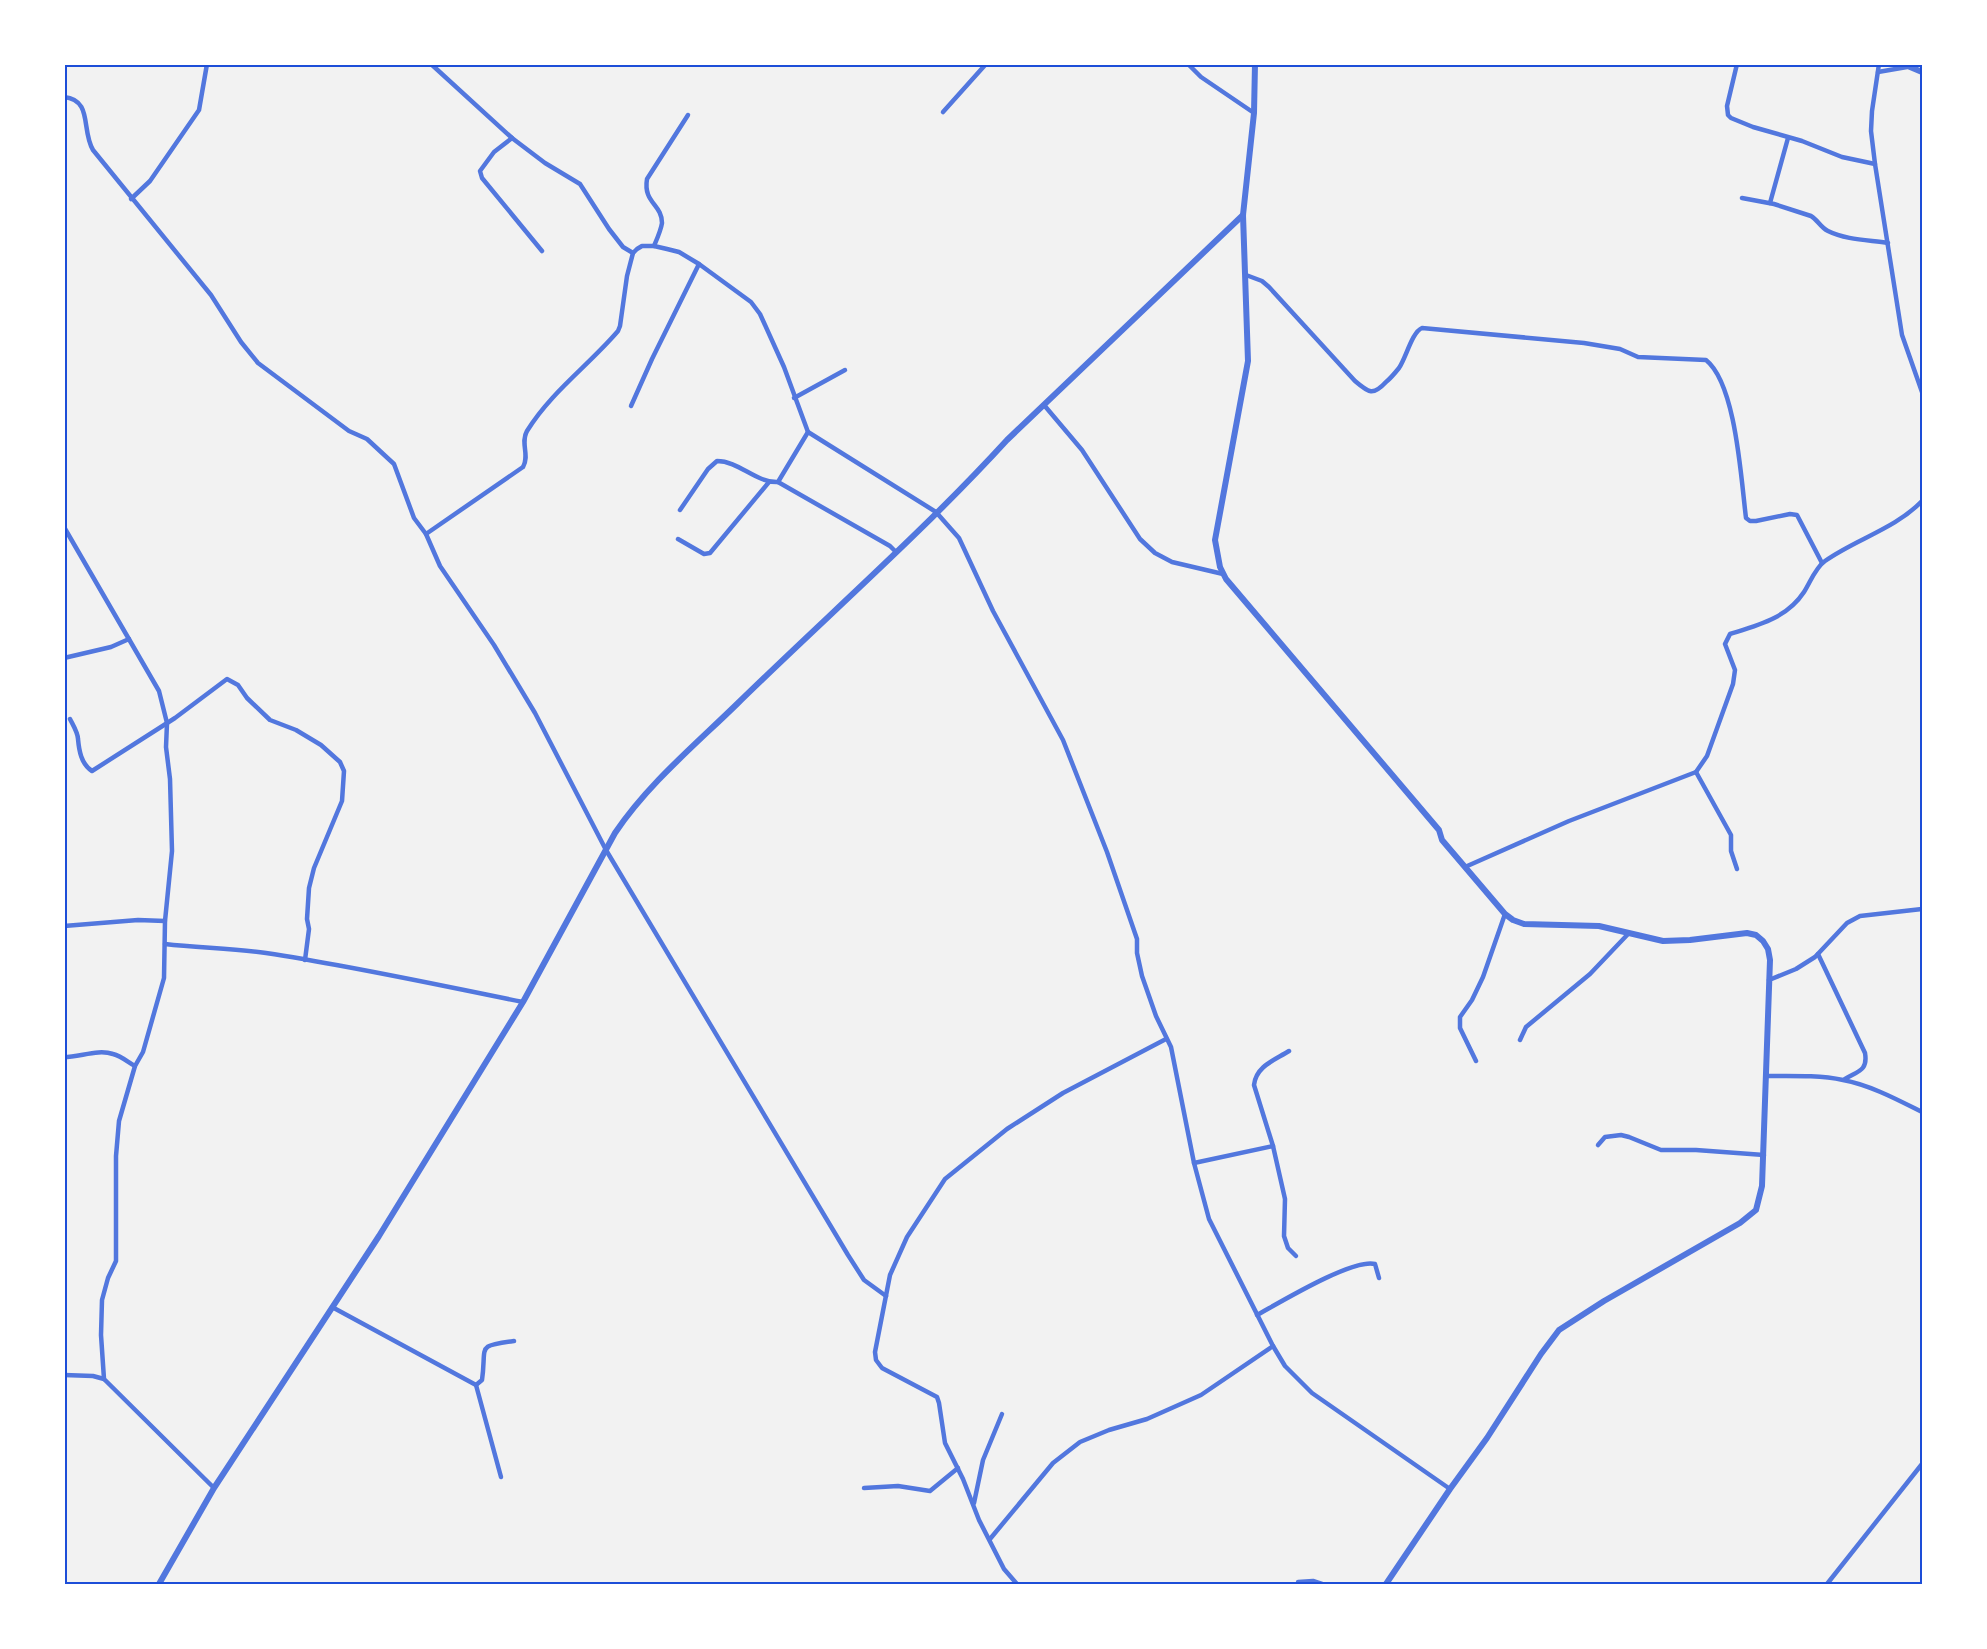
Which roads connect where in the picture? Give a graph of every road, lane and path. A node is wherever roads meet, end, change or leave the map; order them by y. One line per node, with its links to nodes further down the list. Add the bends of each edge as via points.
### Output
1 (207, 64): 19 (street, via 199,110 150,181)
2 (431, 64): 15 (street)
3 (987, 64): 12 (street)
4 (1188, 64): 13 (street)
5 (1255, 64): 13 (street)
6 (1737, 64): 16 (street, via 1728,115)
7 (1879, 64): 9 (street)
8 (1905, 66): 9 (street); 10 (street)
9 (1878, 72): 17 (street, via 1871,131)
10 (1923, 72)
11 (64, 97): 19 (street, via 76,99 82,105 89,144)
12 (943, 112)
13 (1254, 113): 21 (street)
14 (688, 115): 23 (street, via 647,179 645,190 660,212 662,224)
15 (512, 138): 24 (street, via 494,152 480,171); 25 (street, via 580,184 609,229)
16 (1788, 138): 17 (street); 20 (street)
17 (1875, 164): 22 (street)
18 (1742, 198): 20 (street)
19 (131, 199): 40 (street, via 211,295 258,363 390,459 414,518)
20 (1770, 203): 22 (street, via 1815,218 1836,235)
21 (1243, 215): 27 (street); 31 (street)
22 (1888, 243): 29 (street, via 1902,335)
23 (654, 246): 25 (street, via 642,246); 26 (street, via 679,252)
24 (542, 251)
25 (633, 253): 40 (street, via 618,331 567,381 531,425 524,436 523,467)
26 (699, 264): 30 (street, via 751,302 760,314); 32 (street)
27 (1246, 275): 43 (street, via 1269,287 1355,381 1372,392 1400,367 1414,336 1422,328 1584,343 1644,358 1706,360 1714,366 1732,418 1746,518 1756,521 1797,515); 44 (street, via 1248,361 1215,540)
28 (845, 370): 30 (street)
29 (1923, 392)
30 (794, 398): 33 (street)
31 (1044, 405): 38 (street); 44 (street, via 1082,450 1140,538 1155,553 1172,562)
32 (631, 406)
33 (808, 432): 35 (street); 38 (street)
34 (769, 482): 35 (street); 37 (street, via 726,461 717,461); 41 (street, via 710,553 704,554)
35 (778, 482): 42 (street)
36 (1923, 501): 43 (street, via 1900,519)
37 (680, 510)
38 (936, 512): 42 (street); 63 (street, via 959,538 993,611 1063,740 1137,939 1142,976)
39 (64, 527): 45 (street)
40 (426, 534): 50 (street, via 440,566 535,713)
41 (678, 539)
42 (896, 552): 50 (street, via 636,803)
43 (1822, 563): 49 (street, via 1788,611 1730,634 1725,640 1735,670 1733,684 1707,756)
44 (1223, 574): 51 (street, via 1439,830 1442,840)
45 (129, 639): 46 (street); 48 (street, via 159,692)
46 (64, 658)
47 (70, 719): 48 (street, via 85,765 92,771)
48 (167, 723): 55 (street, via 172,836); 60 (street, via 227,679 264,715 307,736 340,762 344,771 342,801 309,888)
49 (1696, 772): 51 (street, via 1560,824); 52 (street, via 1731,835)
50 (606, 850): 62 (street); 78 (street, via 848,1255 864,1280)
51 (1465, 867): 54 (street)
52 (1737, 869)
53 (1923, 909): 59 (street, via 1853,919)
54 (1505, 914): 57 (street, via 1524,924 1599,926); 67 (street, via 1483,977 1460,1017 1460,1028)
55 (165, 921): 56 (street); 58 (street)
56 (64, 926)
57 (1629, 933): 61 (street, via 1663,940 1756,935 1768,949); 64 (street, via 1590,974 1526,1028)
58 (165, 944): 60 (street, via 228,948); 68 (street, via 164,978 143,1052)
59 (1818, 954): 61 (street); 70 (street, via 1865,1053 1864,1068)
60 (305, 960): 62 (street)
61 (1769, 980): 69 (street)
62 (523, 1002): 79 (street)
63 (1166, 1039): 75 (street, via 1171,1047); 78 (street, via 1063,1093 1007,1129 945,1179 907,1237 890,1275)
64 (1520, 1040)
65 (1289, 1051): 73 (street, via 1264,1066 1254,1080)
66 (64, 1057): 68 (street, via 99,1052 113,1054)
67 (1476, 1061)
68 (135, 1066): 84 (street, via 119,1121 116,1261 102,1300)
69 (1767, 1076): 70 (street); 74 (street)
70 (1844, 1080): 71 (street)
71 (1923, 1112)
72 (1599, 1145): 74 (street, via 1605,1137 1621,1135 1661,1150)
73 (1272, 1146): 75 (street); 76 (street, via 1285,1199 1284,1236)
74 (1764, 1155): 92 (street, via 1756,1210 1559,1330)
75 (1194, 1163): 80 (street, via 1209,1219)
76 (1296, 1256)
77 (1379, 1278): 80 (street, via 1375,1264 1360,1264)
78 (886, 1296): 88 (street, via 876,1360 882,1368 937,1397 945,1443)
79 (332, 1307): 85 (street); 90 (street)
80 (1257, 1315): 82 (street)
81 (514, 1341): 85 (street, via 485,1348 482,1380)
82 (1272, 1346): 92 (street, via 1285,1366 1312,1393); 94 (street, via 1201,1395 1080,1442 1053,1464)
83 (64, 1375): 84 (street)
84 (104, 1379): 90 (street)
85 (476, 1385): 89 (street)
86 (1002, 1414): 93 (street, via 982,1461)
87 (1923, 1464): 100 (street)
88 (958, 1468): 91 (street, via 930,1491 898,1486); 93 (street)
89 (501, 1477)
90 (214, 1488): 96 (street)
91 (864, 1488)
92 (1450, 1489): 99 (street)
93 (974, 1506): 94 (street)
94 (990, 1539): 97 (street, via 1004,1569)
95 (1298, 1582): 98 (street)
96 (159, 1584)
97 (1017, 1584)
98 (1322, 1584)
99 (1386, 1584)
100 (1827, 1584)

